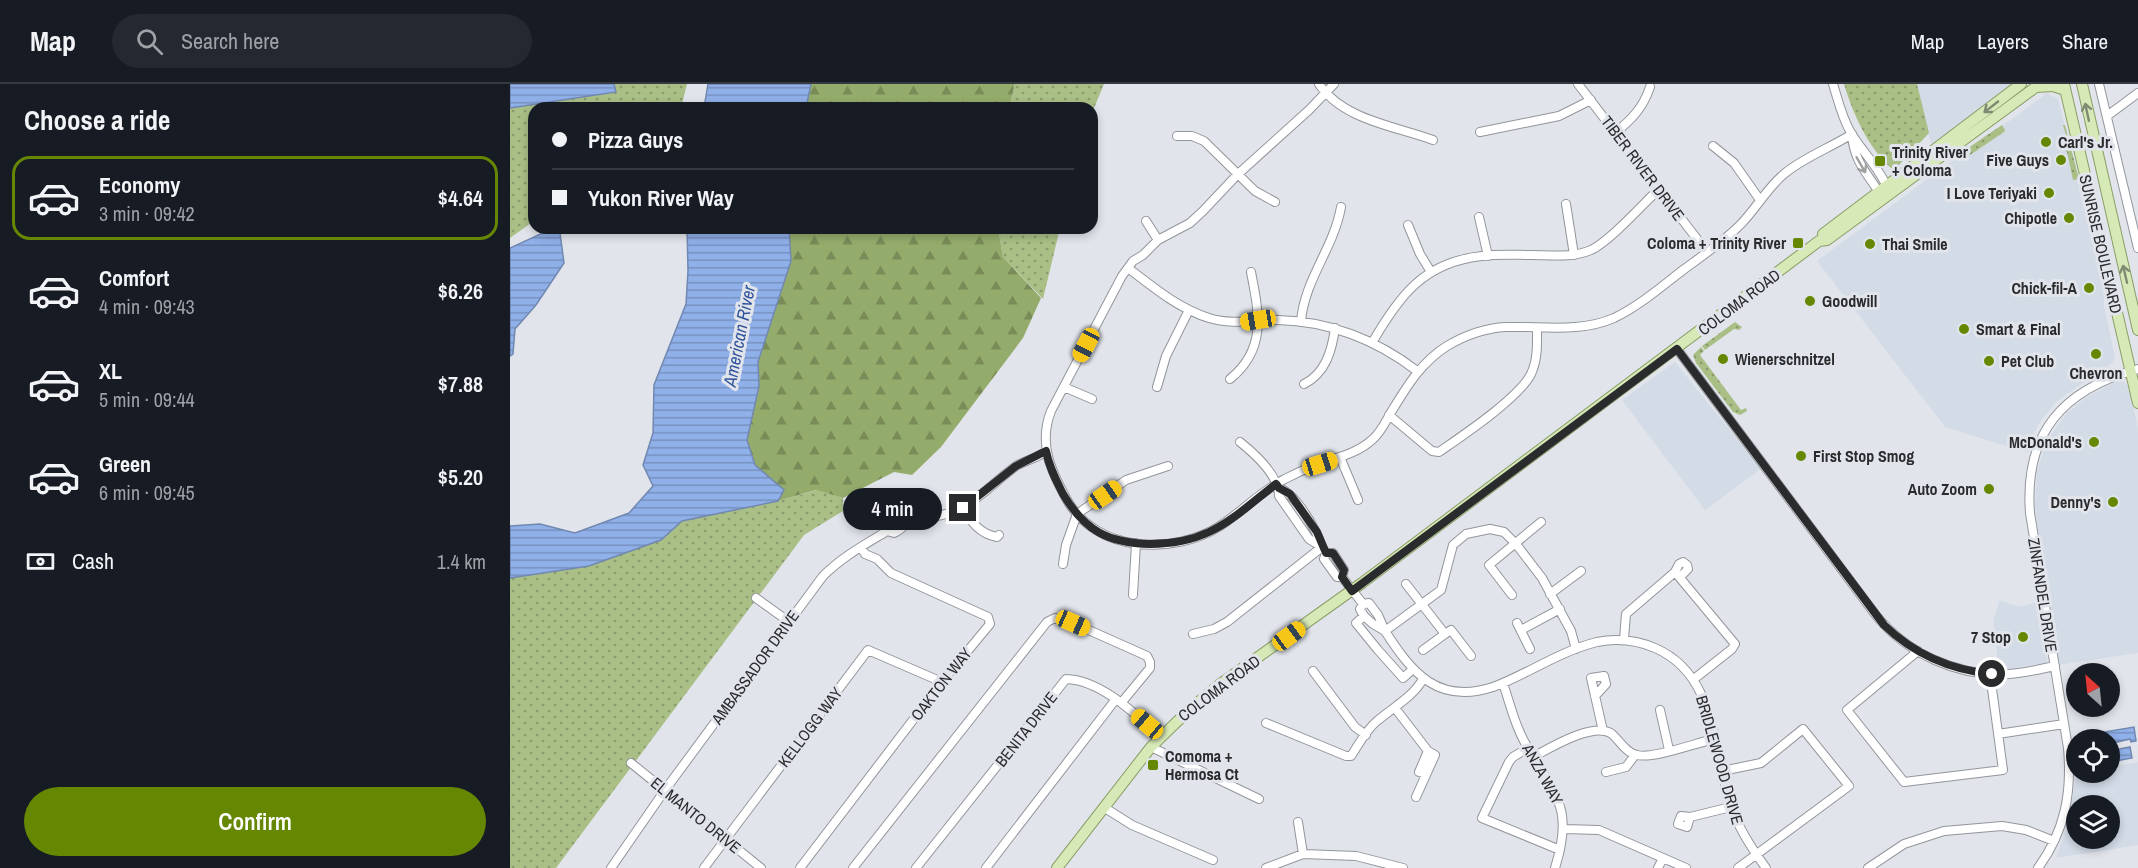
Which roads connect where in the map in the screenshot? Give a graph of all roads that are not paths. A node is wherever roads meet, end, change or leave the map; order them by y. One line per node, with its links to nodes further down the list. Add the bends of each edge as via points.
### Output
1 (1319, 84): 11 (street)
2 (1334, 84): 11 (street)
3 (1578, 84): 13 (street, TIBER RIVER DRIVE)
4 (1833, 84): 17 (street)
5 (2021, 84): 23 (main road, COLOMA ROAD, one-way to 23)
6 (2082, 84): 44 (main road, SUNRISE BOULEVARD, one-way to 6)
7 (2099, 84): 14 (street)
8 (2038, 85): 10 (main road); 23 (main road, COLOMA ROAD)
9 (1650, 87): 16 (street, via 1637,114)
10 (2065, 87): 47 (main road, SUNRISE BOULEVARD)
11 (1326, 93): 19 (street, via 1362,117); 21 (street)
12 (2138, 93): 14 (street)
13 (1591, 100): 15 (street, via 1559,116); 16 (street, TIBER RIVER DRIVE)
14 (2107, 116): 32 (street)
15 (1480, 132)
16 (1616, 133): 22 (street, TIBER RIVER DRIVE)
17 (1852, 134): 23 (street, via 1857,159); 24 (street, via 1798,163)
18 (1177, 136): 21 (street, via 1204,141)
19 (1433, 140)
20 (1713, 146): 24 (street, via 1734,163)
21 (1238, 175): 25 (street); 31 (street, via 1190,223)
22 (1659, 189): 33 (street, TIBER RIVER DRIVE); 35 (street, via 1600,245)
23 (1885, 191): 46 (main road, COLOMA ROAD, via 1827,240 1819,242)
24 (1760, 200): 33 (street, via 1736,229)
25 (1275, 202)
26 (1566, 204): 35 (street)
27 (1341, 207): 41 (street, via 1334,234 1307,291)
28 (1479, 217): 34 (street)
29 (1146, 221): 31 (street)
30 (1408, 225): 38 (street)
31 (1158, 240): 36 (street)
32 (2138, 248)
33 (1707, 252): 43 (street, via 1616,317 1578,327)
34 (1488, 255): 35 (street); 38 (street, via 1454,262)
35 (1574, 255)
36 (1128, 268): 39 (street); 51 (street)
37 (1251, 272): 40 (street)
38 (1431, 272): 45 (street, via 1396,303)
39 (1188, 310): 40 (street, via 1220,321); 52 (street, via 1166,356)
40 (1258, 320): 41 (street); 49 (street, via 1251,355)
41 (1301, 322): 42 (street)
42 (1335, 328): 45 (street); 50 (street, via 1323,368)
43 (1537, 328): 48 (street, via 1505,327 1464,337 1436,353); 55 (street, via 1537,355 1525,384 1439,452 1432,451)
44 (2138, 330)
45 (1372, 343): 48 (street)
46 (1677, 349): 75 (main road, COLOMA ROAD); 94 (street, via 1877,617)
47 (2134, 370): 54 (main road, SUNRISE BOULEVARD); 96 (street, ZINFANDEL DRIVE, via 2105,379 2076,396 2043,434 2033,461 2028,490 2030,513)
48 (1417, 371): 55 (street)
49 (1230, 379)
50 (1304, 384)
51 (1064, 387): 53 (street); 57 (street, via 1048,420)
52 (1157, 387)
53 (1092, 399)
54 (2138, 403)
55 (1389, 416): 58 (street, via 1371,441)
56 (1240, 442): 60 (street, via 1260,459)
57 (1046, 451): 63 (street, via 1016,466); 64 (street, via 1055,479)
58 (1340, 457): 60 (street, via 1307,469); 62 (street)
59 (1168, 466): 64 (street, via 1126,480)
60 (1278, 486): 68 (street, via 1198,537 1173,543); 71 (street, via 1279,496 1309,539)
61 (904, 493): 70 (street, AMBASSADOR DRIVE, via 909,513 905,525)
62 (1358, 500)
63 (963, 508): 65 (street); 67 (street, via 979,530)
64 (1077, 514): 68 (street, via 1105,536); 72 (street)
65 (932, 517)
66 (1541, 522): 69 (street)
67 (999, 535)
68 (1136, 543): 77 (street)
69 (1516, 544): 76 (street); 78 (street, via 1489,565); 81 (street, via 1504,532 1490,529 1466,534 1453,545 1441,590)
70 (861, 547): 84 (street, AMBASSADOR DRIVE, via 823,576); 102 (street, OAKTON WAY, via 891,573 988,617 990,624)
71 (1324, 550): 75 (street, BRIDLEWOOD DRIVE, via 1324,559); 86 (street, via 1227,622)
72 (1063, 564)
73 (1581, 571): 76 (street)
74 (1406, 584): 81 (street)
75 (1352, 591): 80 (street, BRIDLEWOOD DRIVE); 113 (main road, COLOMA ROAD, via 1219,685)
76 (1550, 594): 82 (street)
77 (1132, 595)
78 (1512, 595)
79 (756, 598): 84 (street)
80 (1363, 604): 83 (street, via 1360,609); 85 (street, BRIDLEWOOD DRIVE, via 1370,603)
81 (1423, 605): 85 (street); 87 (street)
82 (1560, 609): 90 (street, via 1519,626); 91 (street)
83 (1364, 616): 85 (street, BRIDLEWOOD DRIVE); 92 (street, via 1356,623)
84 (788, 621): 123 (street, AMBASSADOR DRIVE)
85 (1385, 631): 89 (street, BRIDLEWOOD DRIVE)
86 (1193, 634)
87 (1445, 634): 93 (street); 95 (street, via 1451,630)
88 (1624, 639): 91 (street, BRIDLEWOOD DRIVE); 101 (street, BRIDLEWOOD DRIVE, via 1664,652); 101 (street, via 1626,614 1678,574 1735,644)
89 (1391, 640): 92 (street); 97 (street, BRIDLEWOOD DRIVE)
90 (1530, 649)
91 (1576, 649): 103 (street, BRIDLEWOOD DRIVE)
92 (1378, 650): 97 (street, via 1403,678)
93 (1423, 650)
94 (1918, 651): 99 (street, via 1950,667); 111 (street, via 1847,710 1904,782 2003,770)
95 (1471, 656)
96 (2055, 666): 99 (street); 109 (street, ZINFANDEL DRIVE)
97 (1412, 670): 100 (street, BRIDLEWOOD DRIVE)
98 (1313, 671): 112 (street, via 1355,727)
99 (1990, 674): 111 (street)
100 (1423, 679): 103 (street, BRIDLEWOOD DRIVE, via 1468,692); 106 (street)
101 (1694, 679): 114 (street, BRIDLEWOOD DRIVE, via 1705,702)
102 (942, 682): 131 (street, KELLOGG WAY, via 868,650); 142 (street, OAKTON WAY)
103 (1503, 683): 116 (street, ANZA WAY)
104 (1595, 696): 110 (street)
105 (1119, 701): 113 (street, BENITA DRIVE); 143 (street, via 1150,668 1147,656 1073,623 1055,618 1047,622); 144 (street, BENITA DRIVE, via 1080,679 1066,679); 145 (street)
106 (1395, 708): 112 (street); 124 (street, via 1435,755)
107 (1659, 710): 117 (street)
108 (1266, 723): 112 (street, via 1346,756)
109 (2064, 724): 111 (street); 132 (street, ZINFANDEL DRIVE, via 2070,785 2066,810)
110 (1604, 731): 118 (street); 119 (street, via 1567,738)
111 (1998, 734)
112 (1366, 735)
113 (1160, 736): 115 (main road, COLOMA ROAD)
114 (1714, 739): 117 (street); 121 (street, BRIDLEWOOD DRIVE)
115 (1151, 747): 125 (street); 127 (main road, COLOMA ROAD)
116 (1528, 748): 119 (street, ANZA WAY); 133 (street, via 1509,762 1482,818)
117 (1669, 750): 118 (street)
118 (1635, 755): 122 (street, via 1626,767)
119 (1533, 757): 130 (street, ANZA WAY, via 1560,801)
120 (631, 763): 123 (street, EL MANTO DRIVE)
121 (1722, 771): 126 (street, BRIDLEWOOD DRIVE); 135 (street, via 1761,763 1803,729 1849,786)
122 (1606, 772)
123 (665, 790): 131 (street, EL MANTO DRIVE); 139 (street, AMBASSADOR DRIVE)
124 (1416, 797)
125 (1259, 799)
126 (1731, 807): 128 (street); 135 (street, BRIDLEWOOD DRIVE)
127 (1105, 808): 138 (street, via 1132,825); 146 (main road, COLOMA ROAD)
128 (1690, 817)
129 (1298, 822): 134 (street)
130 (1564, 829): 133 (street, ANZA WAY); 137 (street, via 1599,830)
131 (725, 838): 140 (street, KELLOGG WAY); 141 (street, EL MANTO DRIVE)
132 (2054, 841): 155 (street, via 2014,828 1990,826 1917,838); 156 (street, ZINFANDEL DRIVE)
133 (1560, 850): 150 (street, ANZA WAY)
134 (1303, 854): 136 (street); 147 (street)
135 (1755, 854): 153 (street); 154 (street, BRIDLEWOOD DRIVE)
136 (1364, 857): 148 (street); 149 (street)
137 (1663, 858): 151 (street); 152 (street)
138 (1213, 860)
139 (611, 868)
140 (704, 868)
141 (761, 868)
142 (800, 868)
143 (853, 868)
144 (916, 868)
145 (986, 868)
146 (1057, 868)
147 (1266, 868)
148 (1362, 868)
149 (1403, 868)
150 (1555, 868)
151 (1658, 868)
152 (1686, 868)
153 (1738, 868)
154 (1766, 868)
155 (1870, 868)
156 (2038, 868)

